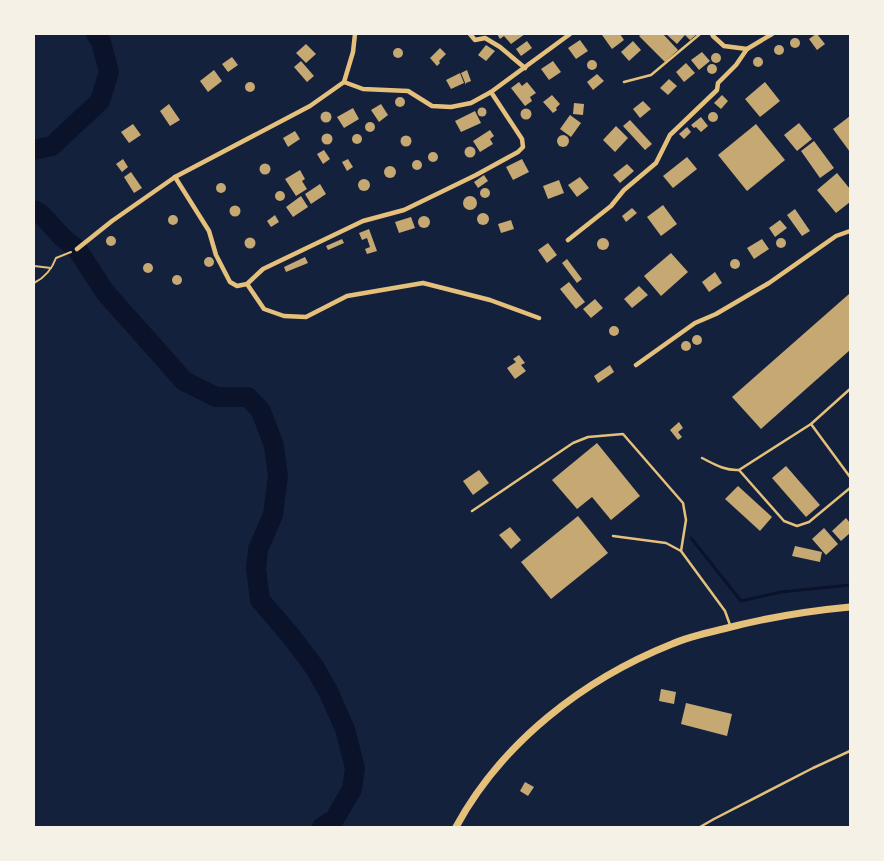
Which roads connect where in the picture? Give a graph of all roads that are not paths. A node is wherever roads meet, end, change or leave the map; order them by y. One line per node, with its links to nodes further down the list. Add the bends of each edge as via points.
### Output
1 (355, 34): 9 (street)
2 (470, 34): 8 (street, via 475,40 484,38)
3 (570, 34): 8 (street)
4 (700, 34): 10 (lane, via 651,75)
5 (712, 34): 7 (street, via 724,46)
6 (772, 34): 7 (street)
7 (747, 49): 14 (street, via 718,83 717,90 670,134 656,163 624,190 611,206)
8 (525, 68): 11 (street)
9 (344, 82): 11 (street, via 364,89 408,92 432,106 471,103); 12 (street, via 310,106)
10 (624, 82)
11 (491, 92): 16 (street, via 522,138 523,147 518,152 404,210 363,221 263,269)
12 (175, 177): 15 (street); 16 (street, via 209,231 216,255 230,282 237,286)
13 (850, 231): 18 (street, via 836,236 770,282 695,323)
14 (568, 240)
15 (77, 248)
16 (247, 284): 17 (street, via 264,309 284,316 306,317 347,296 423,283 490,300)
17 (539, 318)
18 (636, 365)
19 (850, 389): 20 (lane)
20 (811, 424): 22 (lane); 23 (lane)
21 (702, 458): 22 (lane, via 722,468)
22 (739, 470): 24 (lane, via 784,521 797,526 809,522)
23 (850, 477)
24 (850, 488)
25 (472, 511): 27 (lane, via 573,443 588,437 623,434 683,503 686,520)
26 (613, 536): 27 (lane, via 666,543)
27 (681, 551): 29 (lane, via 725,611)
28 (850, 607): 29 (main road)
29 (730, 627): 31 (main road, via 673,643 632,661 568,702 509,753 482,786)
30 (850, 751): 32 (lane)
31 (456, 827)
32 (700, 827)

